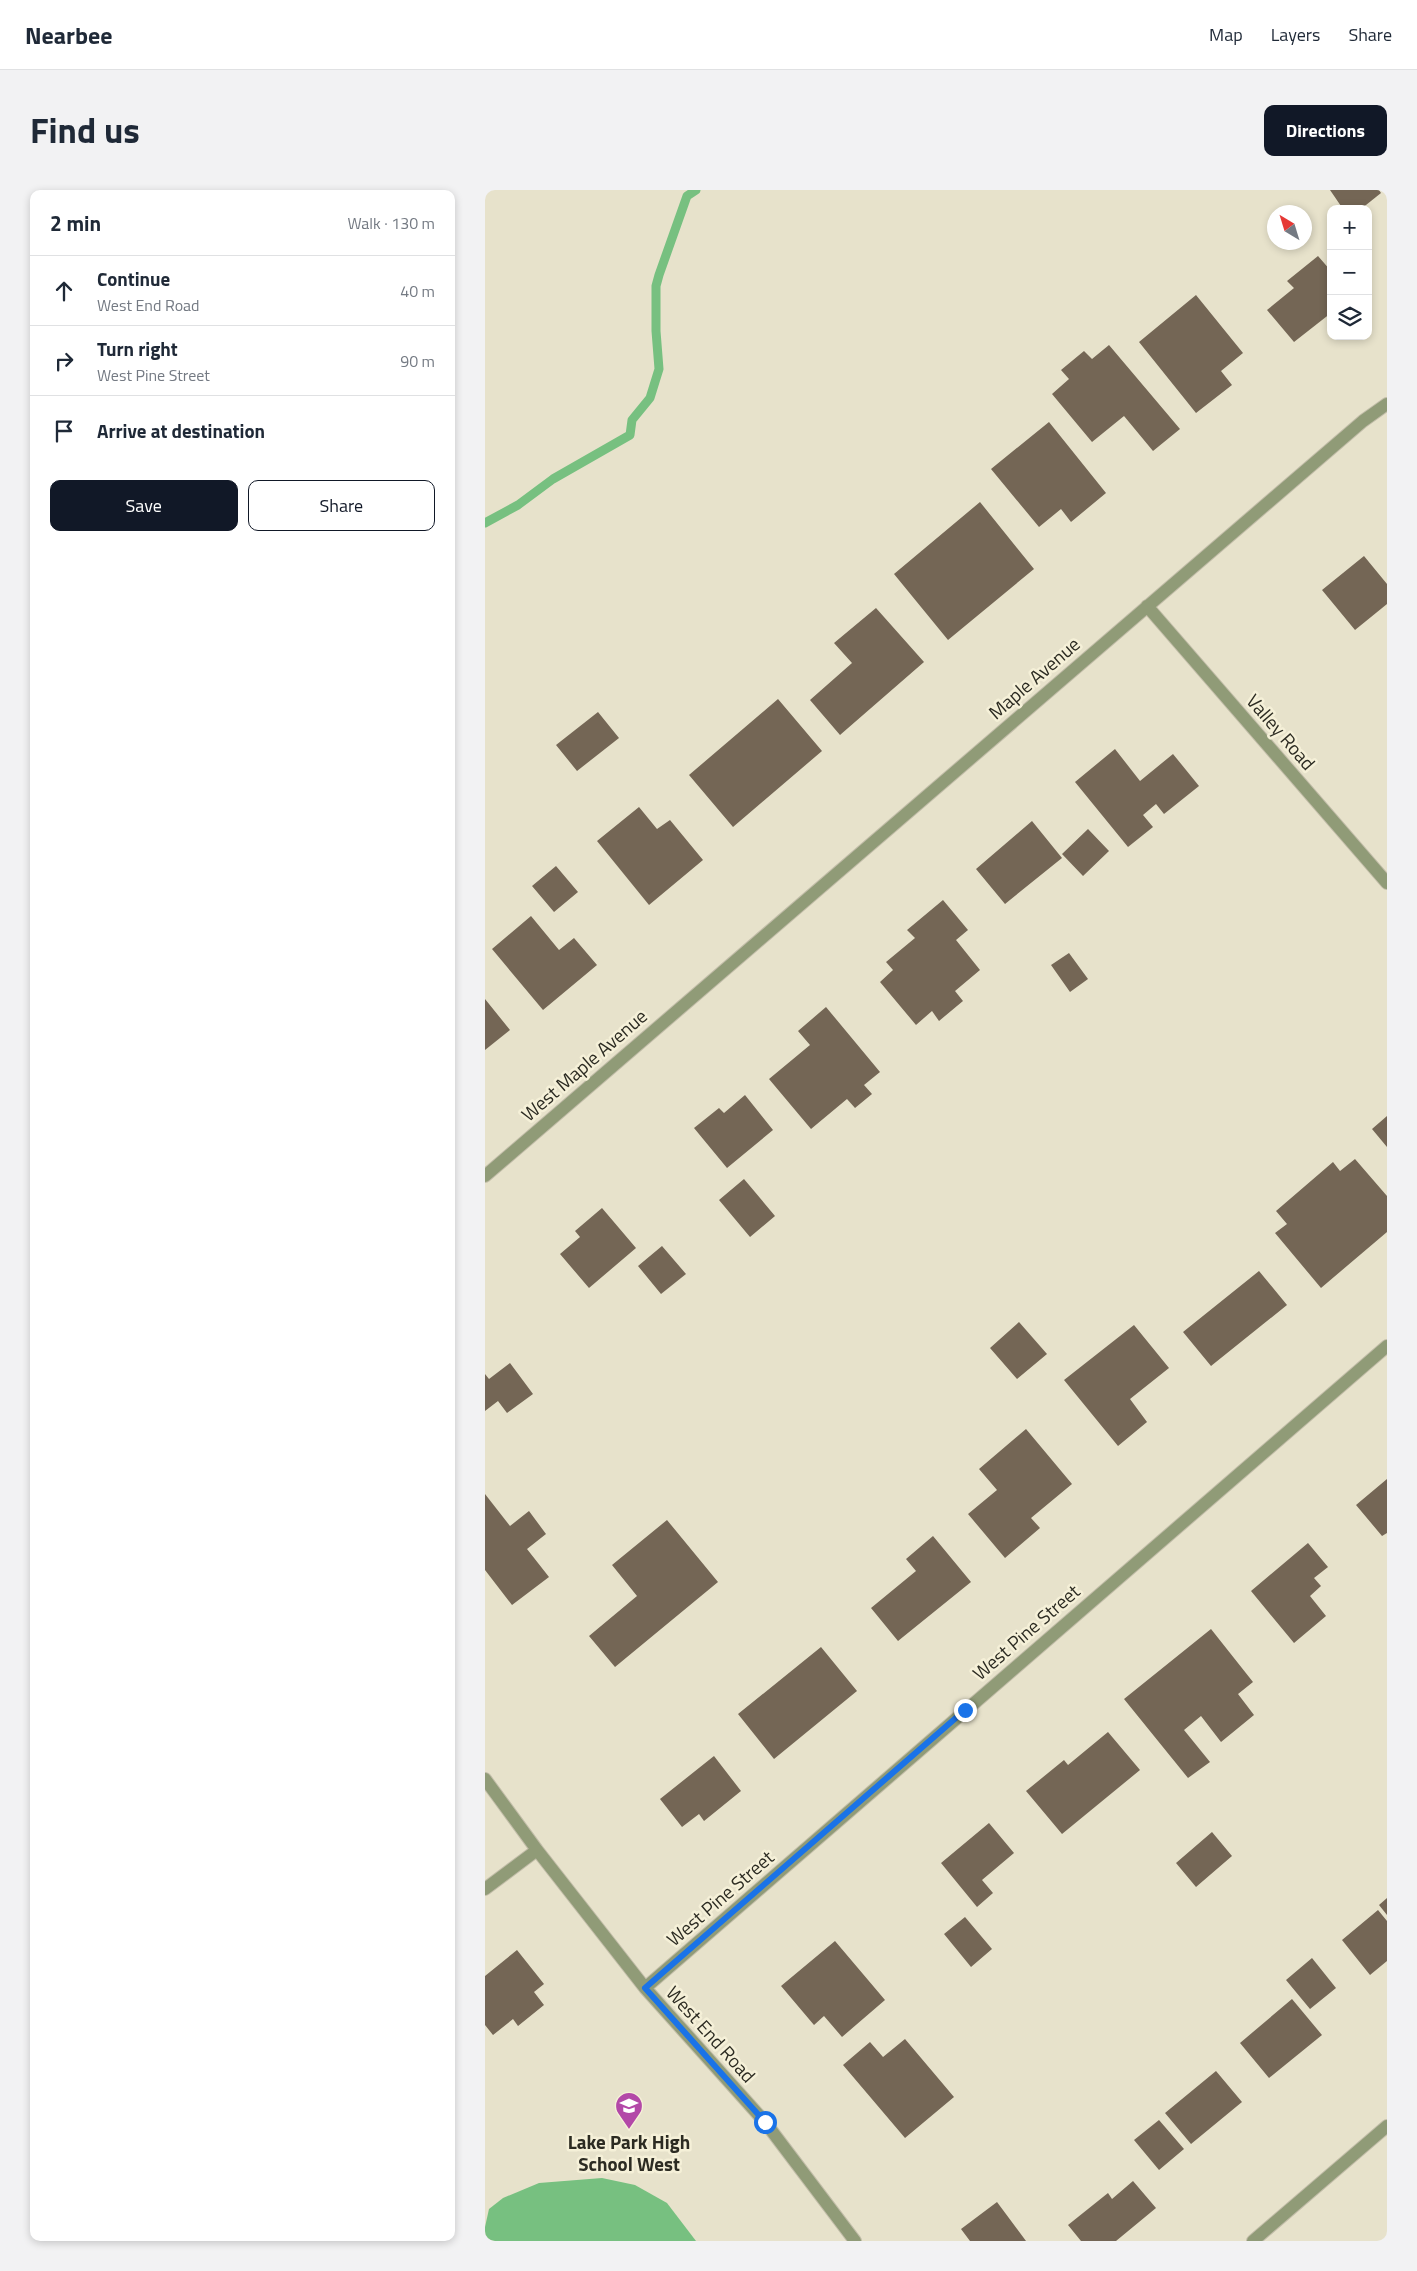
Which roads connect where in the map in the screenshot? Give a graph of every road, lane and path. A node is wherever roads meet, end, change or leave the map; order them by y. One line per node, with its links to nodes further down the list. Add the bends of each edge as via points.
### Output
1 (1387, 404): 2 (street, Maple Avenue)
2 (1147, 606): 3 (street, Valley Road); 4 (street, Maple Avenue)
3 (1387, 883)
4 (707, 983): 5 (street, West Maple Avenue)
5 (485, 1176)
6 (1387, 1346): 10 (street, West Pine Street)
7 (485, 1779): 8 (street, West End Road)
8 (537, 1850): 9 (street); 10 (street, West End Road)
9 (485, 1888)
10 (645, 1988): 12 (street, West End Road, via 765,2122)
11 (1387, 2126): 13 (street)
12 (855, 2241)
13 (1253, 2241)

